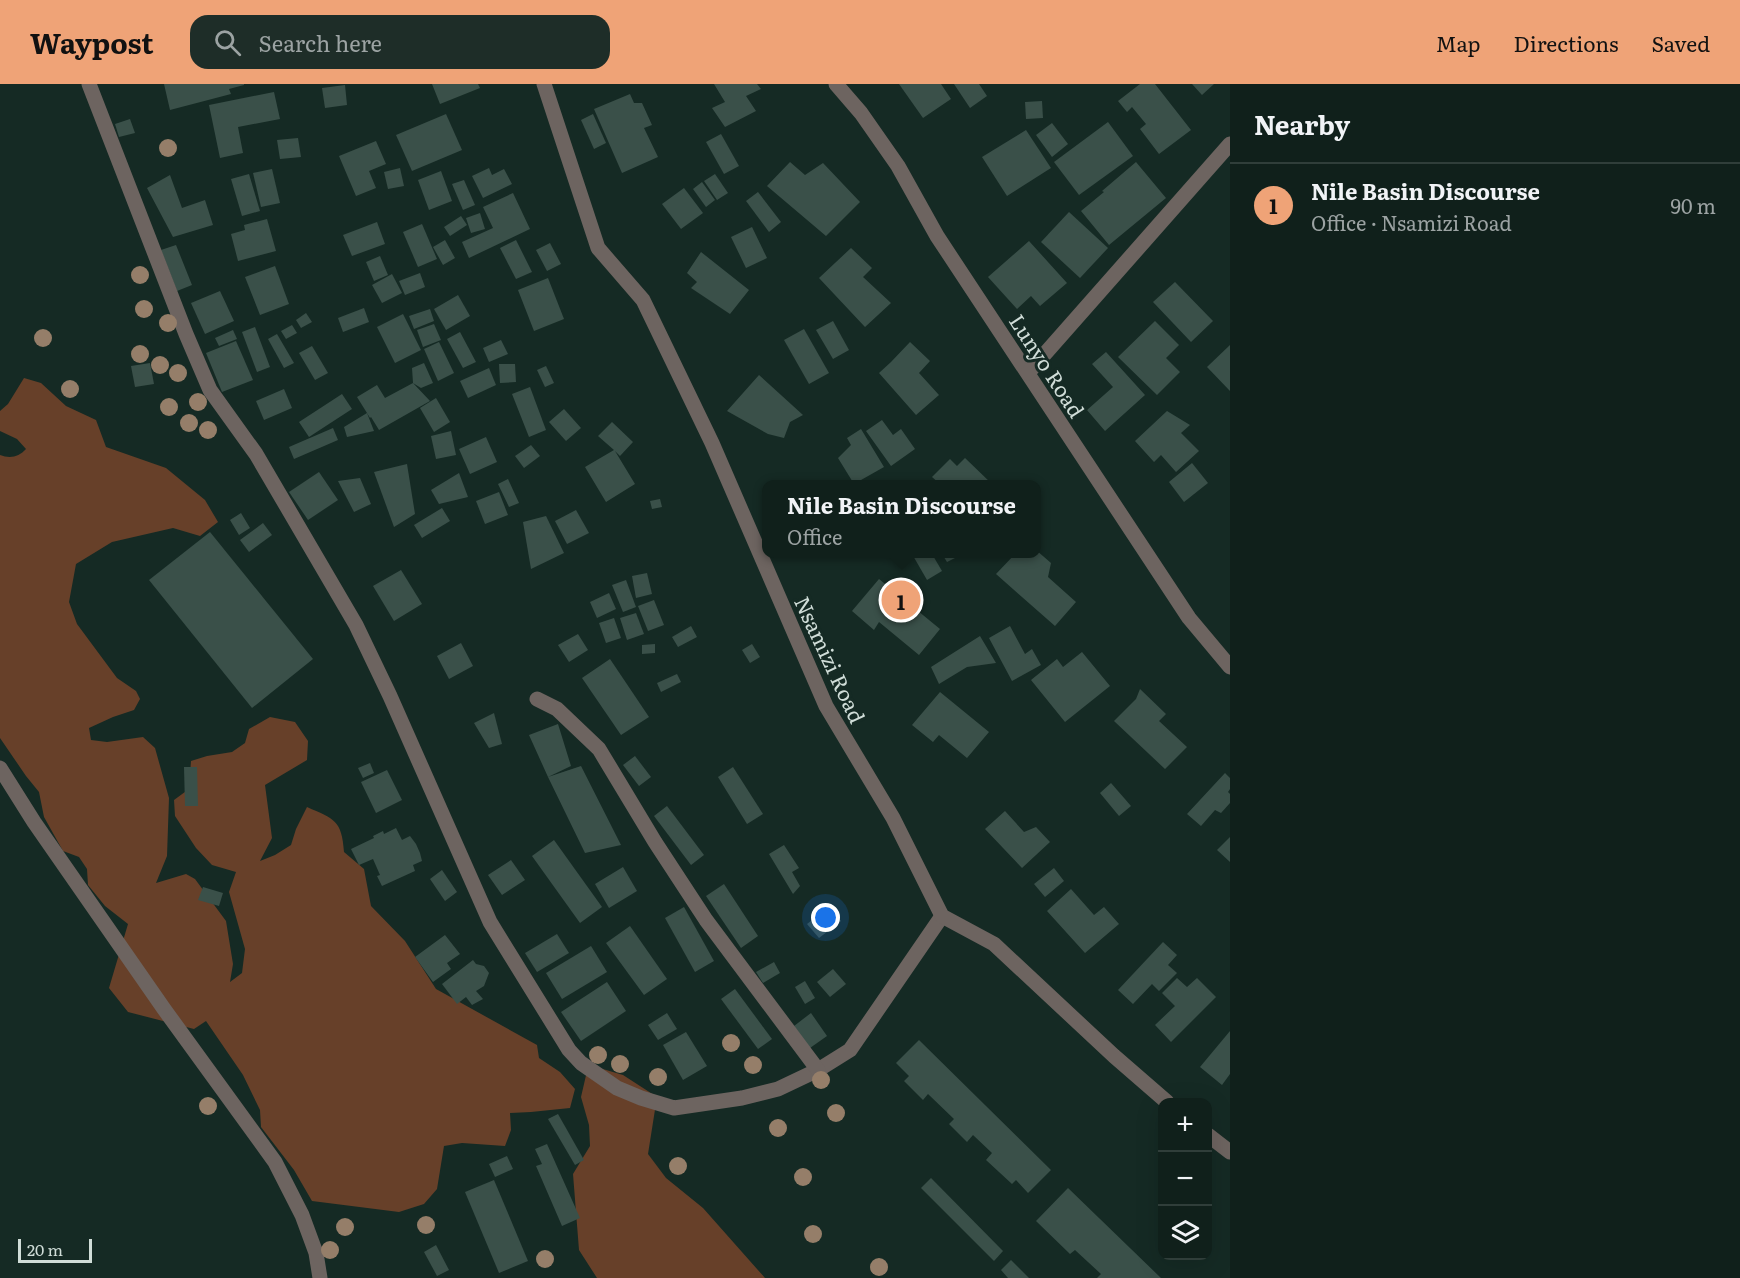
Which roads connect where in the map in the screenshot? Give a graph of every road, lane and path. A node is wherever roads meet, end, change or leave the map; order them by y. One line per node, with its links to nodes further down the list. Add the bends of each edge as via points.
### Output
1 (89, 84): 12 (street, via 210,390 256,454 356,625 490,922 569,1050 617,1088 674,1108 778,1089)
2 (544, 84): 6 (street, Nsamizi Road, via 598,248 643,300)
3 (836, 84): 5 (street, Lunyo Road, via 898,166 937,236)
4 (1230, 144): 5 (street)
5 (1028, 373): 8 (street, Lunyo Road, via 1189,618)
6 (762, 558)
7 (762, 558): 11 (street, Nsamizi Road, via 826,705 893,818)
8 (1230, 667)
9 (537, 699): 12 (street, via 557,709 599,749 706,920)
10 (0, 768): 16 (street, via 158,1000 275,1162 302,1215 316,1253)
11 (942, 916): 12 (street, via 850,1050); 13 (street, via 994,944)
12 (818, 1070)
13 (1162, 1098)
14 (1212, 1138): 15 (street)
15 (1230, 1152)
16 (320, 1278)

